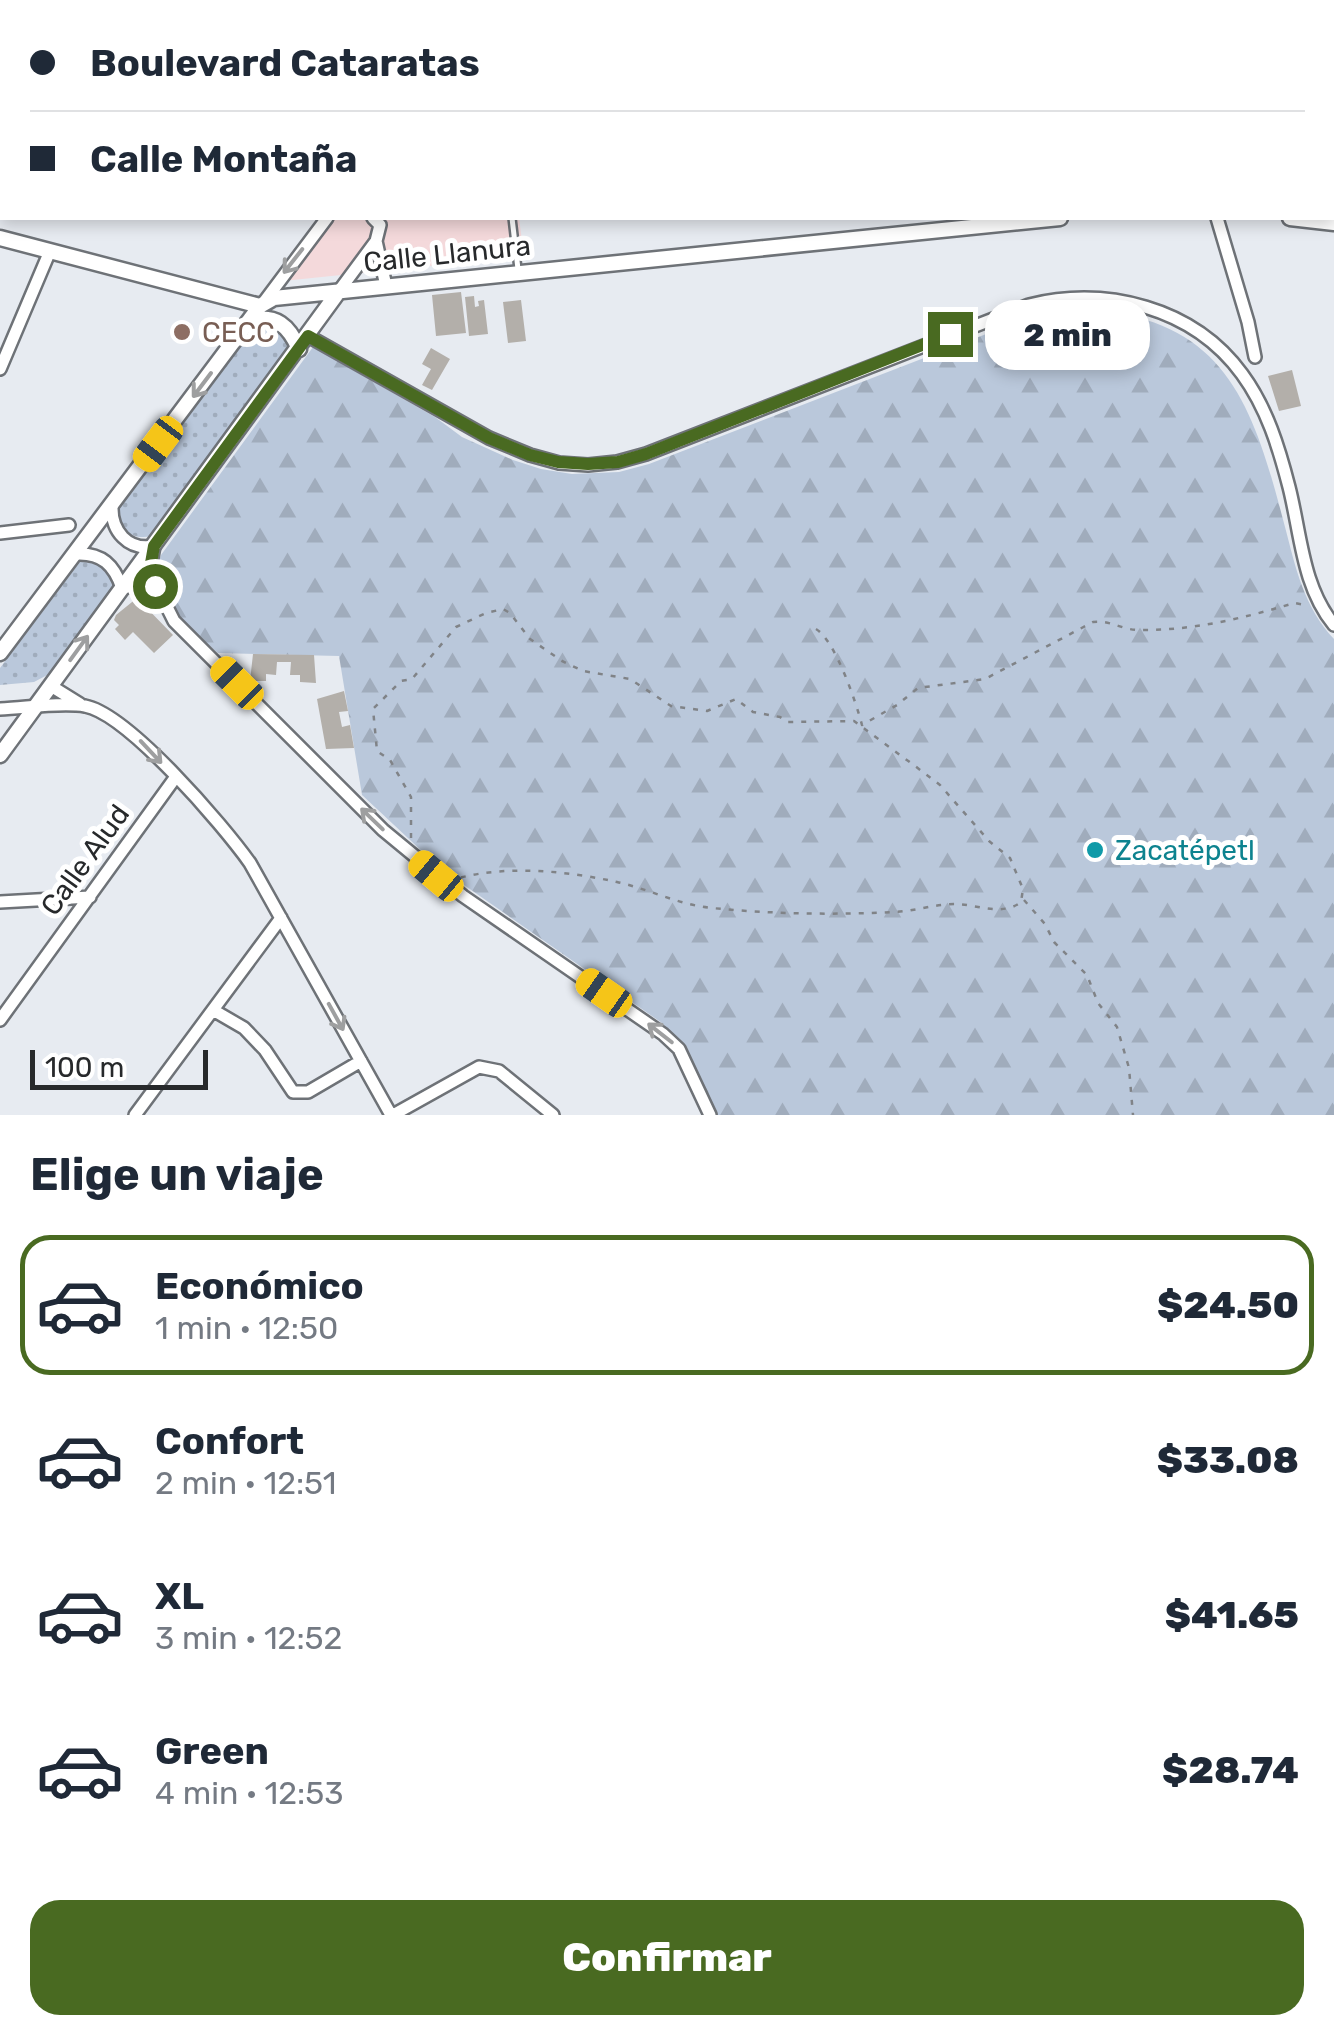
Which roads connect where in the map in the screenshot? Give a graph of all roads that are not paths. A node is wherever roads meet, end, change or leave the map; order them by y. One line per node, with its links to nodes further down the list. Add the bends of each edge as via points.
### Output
1 (325, 220): 14 (street, one-way to 14)
2 (512, 220): 11 (lane)
3 (1040, 220): 11 (street, Calle Llanura)
4 (1218, 220): 17 (street)
5 (1308, 220): 7 (street)
6 (376, 221): 9 (street)
7 (1334, 223)
8 (0, 238): 10 (street)
9 (376, 241): 12 (street); 13 (street)
10 (50, 251): 14 (street); 18 (street)
11 (518, 271): 12 (street, Calle Llanura)
12 (386, 286): 13 (street, Calle Llanura)
13 (340, 291): 14 (street, Calle Llanura, via 295,294); 16 (street)
14 (260, 306): 15 (street)
15 (250, 320): 16 (street, via 284,324); 19 (street, one-way to 19)
16 (304, 343): 22 (street); 26 (street, via 502,445 558,462 603,464 646,454 1029,305 1085,297 1141,305 1191,328 1244,376 1271,428 1306,570)
17 (1255, 357)
18 (0, 369)
19 (112, 506): 22 (street, via 115,528 125,540); 23 (street)
20 (69, 524): 21 (street)
21 (0, 533)
22 (154, 546): 24 (street); 25 (street, via 151,571)
23 (77, 554): 24 (street, via 106,561); 27 (street)
24 (122, 588): 25 (street, via 143,584); 28 (street, one-way to 24)
25 (158, 594): 43 (street, one-way to 25, via 679,1049 409,854 184,632)
26 (1334, 624)
27 (0, 652)
28 (51, 686): 29 (street); 30 (street)
29 (84, 706): 30 (street); 33 (street, one-way to 33, via 129,728)
30 (35, 708): 31 (street); 32 (street)
31 (0, 709)
32 (0, 754)
33 (175, 778): 34 (street, Calle Alud); 36 (street, via 238,846)
34 (90, 897): 35 (street); 38 (street, Calle Alud)
35 (0, 902)
36 (280, 918): 37 (street); 39 (street, one-way to 39)
37 (212, 1010): 39 (street, via 244,1028 293,1092 308,1092); 40 (street)
38 (0, 1020)
39 (361, 1062): 41 (street)
40 (135, 1115)
41 (392, 1115): 42 (street, via 479,1067 499,1071)
42 (554, 1115)
43 (710, 1115)

